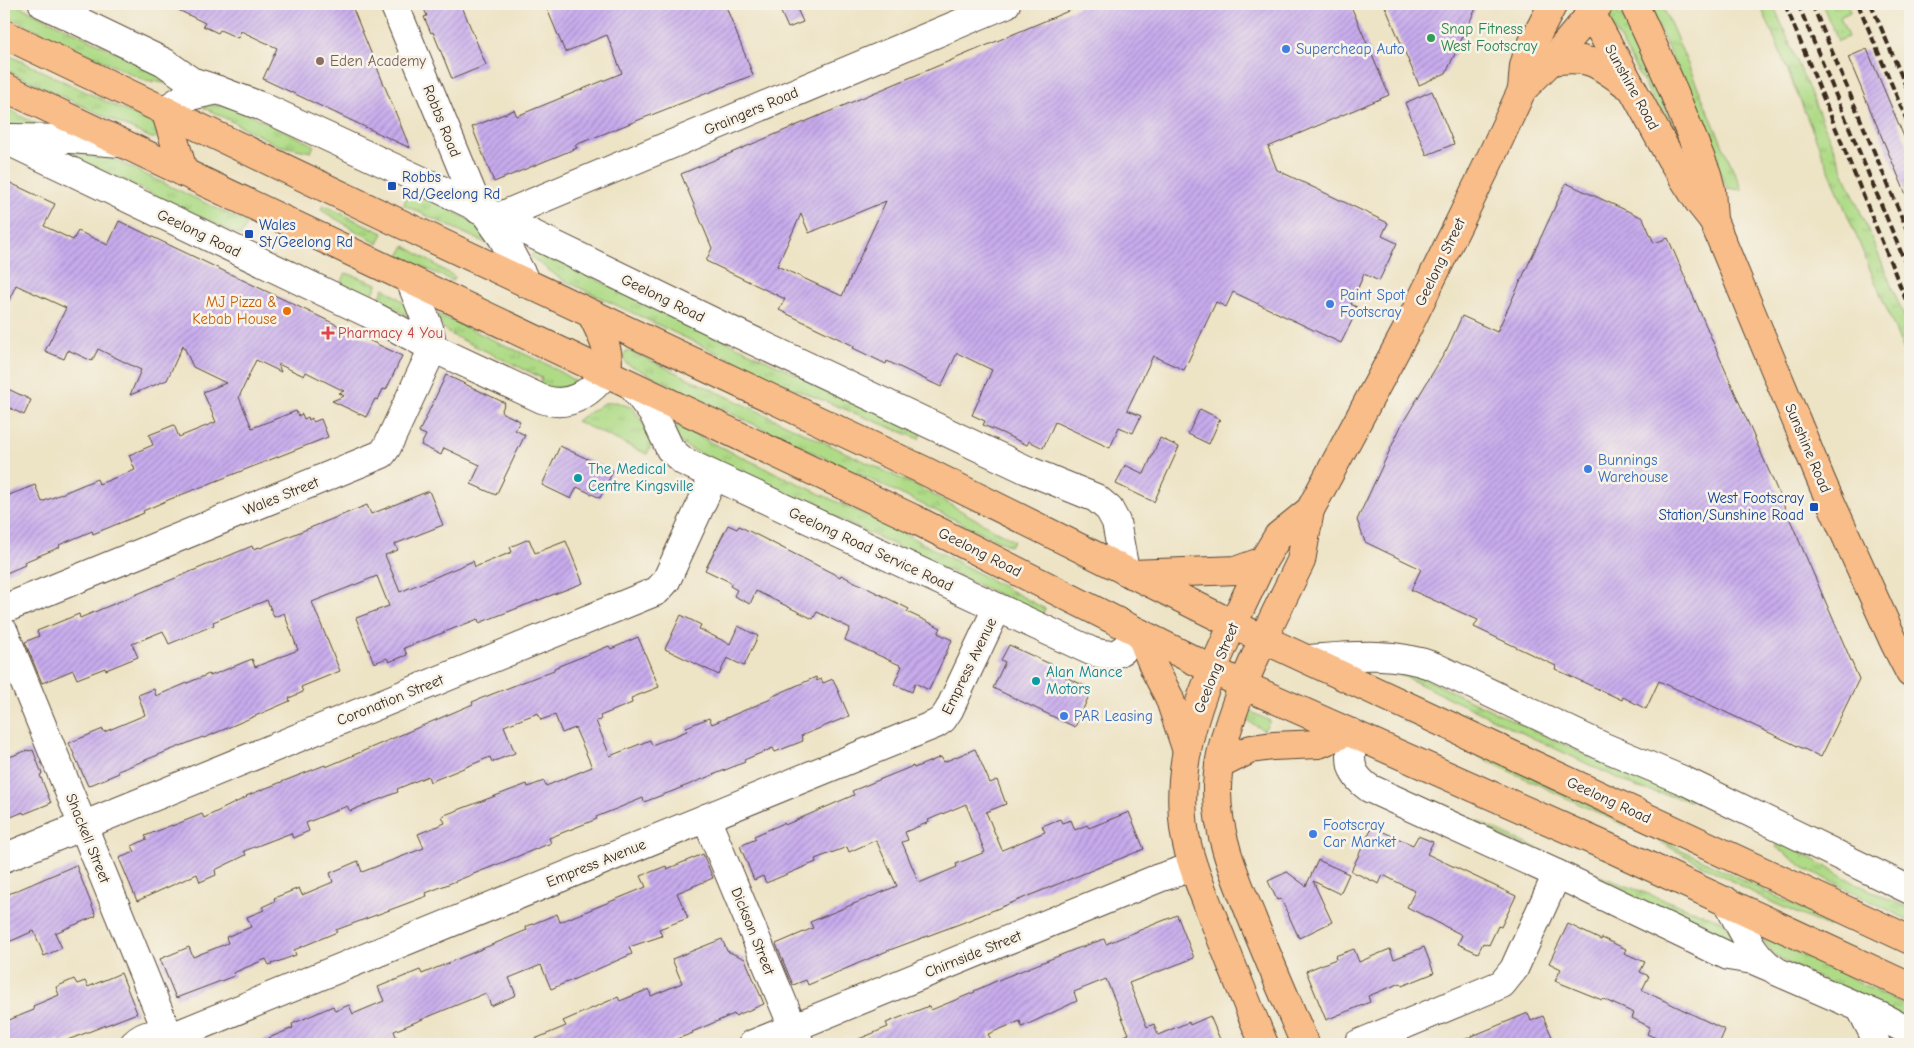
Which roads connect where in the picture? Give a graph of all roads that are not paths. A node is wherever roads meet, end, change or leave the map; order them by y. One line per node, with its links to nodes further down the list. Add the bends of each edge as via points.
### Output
1 (43, 4): 11 (street, Geelong Road, via 164,62 191,81)
2 (377, 4): 18 (street, Robbs Road, via 436,148 437,163)
3 (394, 4): 19 (street, Robbs Road)
4 (1006, 4): 19 (street, Graingers Road)
5 (1553, 4): 12 (main road, Geelong Street, via 1526,59)
6 (1634, 4): 20 (main road, Sunshine Road, via 1707,174)
7 (1592, 6): 9 (main road, Geelong Street); 13 (main road, Sunshine Road)
8 (4, 34): 14 (main road, Geelong Road)
9 (1551, 61): 12 (main road, Geelong Street); 13 (main road, via 1586,59)
10 (4, 87): 16 (main road, Geelong Road)
11 (218, 90): 14 (street, via 185,98); 18 (street, Geelong Road)
12 (1522, 90): 28 (main road, Geelong Street, via 1407,329)
13 (1635, 91): 20 (main road, Sunshine Road, via 1680,174)
14 (165, 110): 17 (main road); 22 (main road, Geelong Road)
15 (4, 138): 16 (street, Geelong Road); 24 (street, Geelong Road, via 368,313)
16 (122, 144): 17 (main road, Geelong Road)
17 (184, 173): 21 (main road, Geelong Road)
18 (427, 183): 19 (street, Geelong Road)
19 (487, 213): 22 (street, Geelong Road); 30 (street, Geelong Road, via 1027,470 1096,498 1109,509 1116,522)
20 (1713, 220): 39 (main road, Sunshine Road, via 1823,485)
21 (410, 280): 24 (street, via 429,328); 25 (main road, Geelong Road)
22 (527, 284): 23 (main road, Geelong Road)
23 (592, 315): 25 (main road, via 606,350); 30 (main road, Geelong Road, via 923,470)
24 (433, 348): 25 (street, Geelong Road, via 551,402 586,394); 32 (street, Wales Street, via 387,447 377,456)
25 (606, 373): 26 (main road, Geelong Road)
26 (632, 386): 27 (street, Geelong Road Service Road, via 650,408 674,454); 35 (main road, Geelong Road, via 912,518)
27 (714, 476): 31 (street, Geelong Road Service Road); 45 (street, Coronation Street, via 666,581 656,590)
28 (1310, 510): 29 (main road, Geelong Street, via 1278,536); 36 (main road, Geelong Street, via 1301,561)
29 (1263, 561): 30 (main road, via 1238,570); 33 (main road, Geelong Street)
30 (1128, 572): 33 (main road, Geelong Road)
31 (997, 608): 35 (street, Geelong Road Service Road, via 1104,654 1124,650); 44 (street, Empress Avenue, via 949,710 940,722)
32 (4, 609)
33 (1234, 624): 36 (main road, Geelong Road); 38 (main road, Geelong Street)
34 (4, 632): 45 (street, Shackell Street)
35 (1138, 632): 38 (main road, Geelong Road); 42 (main road, via 1169,697)
36 (1263, 639): 37 (main road, Geelong Road); 40 (main road, Geelong Street)
37 (1308, 659): 49 (street, Geelong Road, via 1394,656 1433,666 1685,781); 51 (main road, Geelong Road)
38 (1213, 669): 40 (main road, Geelong Road); 42 (main road, Geelong Street, via 1201,698)
39 (1910, 673)
40 (1243, 685): 41 (main road, Geelong Road); 43 (main road, Geelong Street)
41 (1350, 732): 43 (main road, via 1319,744 1251,749); 48 (street, via 1351,767 1358,780 1369,788); 50 (main road, Geelong Road)
42 (1187, 751): 47 (main road, Geelong Street, via 1183,782 1184,826)
43 (1219, 765): 61 (main road, Geelong Street, via 1218,809 1227,852)
44 (706, 818): 56 (street, Dickson Street); 57 (street, Empress Avenue)
45 (84, 826): 46 (street, Coronation Street); 57 (street, Shackell Street)
46 (4, 858)
47 (1194, 867): 56 (street, Chirnside Street, via 1159,878); 60 (main road, Geelong Street)
48 (1557, 874): 52 (street, via 1728,956); 62 (street, via 1514,969 1502,984)
49 (1910, 890)
50 (1726, 901): 52 (street, via 1757,956); 53 (main road, Geelong Road)
51 (1910, 940)
52 (1767, 966): 54 (street)
53 (1910, 987)
54 (1861, 1009): 55 (street); 63 (street)
55 (1910, 1032)
56 (797, 1036): 59 (street, Chirnside Street)
57 (170, 1041): 58 (street, Empress Avenue, via 153,1033)
58 (134, 1044)
59 (753, 1044)
60 (1264, 1044)
61 (1305, 1044)
62 (1358, 1044)
63 (1876, 1044)

